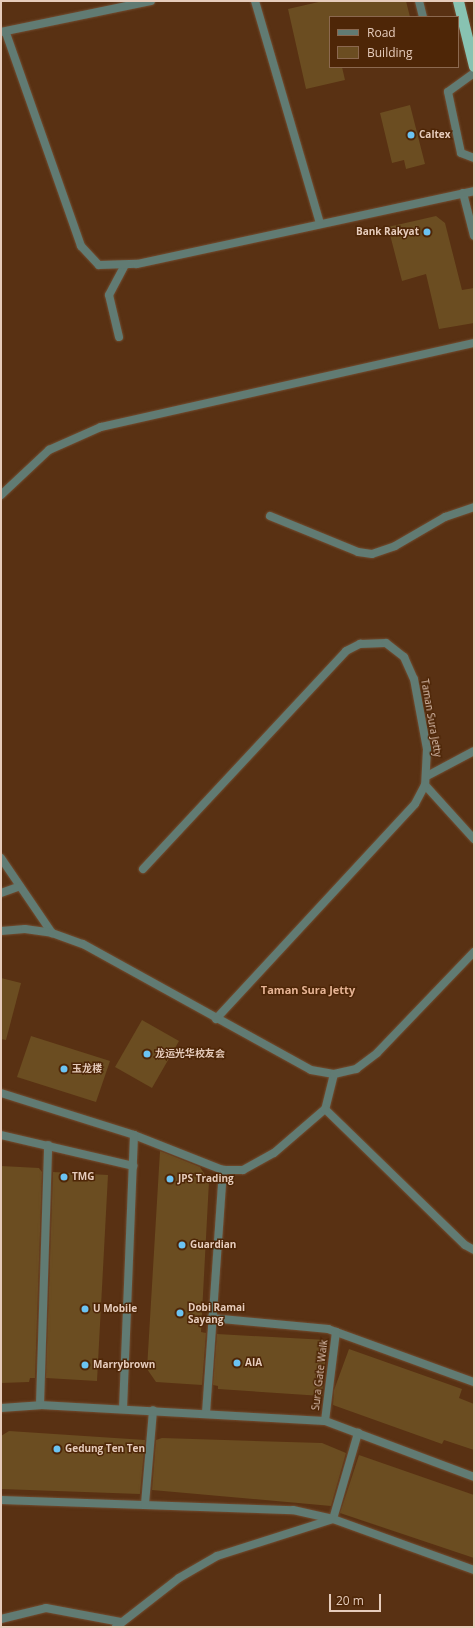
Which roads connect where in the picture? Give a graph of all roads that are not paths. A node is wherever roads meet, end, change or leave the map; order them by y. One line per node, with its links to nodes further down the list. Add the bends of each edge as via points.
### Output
1 (151, 1): 6 (street)
2 (255, 1): 12 (street)
3 (419, 1): 5 (street)
4 (458, 1): 7 (highway)
5 (423, 16)
6 (3, 32): 14 (street, via 81,246 99,265)
7 (474, 66)
8 (474, 73): 9 (street, via 448,92 461,153)
9 (474, 158)
10 (474, 191): 11 (street)
11 (463, 193): 12 (street); 13 (street)
12 (320, 224): 14 (street)
13 (474, 236)
14 (125, 265): 15 (street, via 109,295)
15 (119, 337)
16 (474, 344): 17 (street, via 101,427 49,450)
17 (1, 495)
18 (474, 507): 19 (street, via 445,517 395,546 372,554 358,552)
19 (270, 516)
20 (474, 751): 21 (street)
21 (427, 776): 22 (street, Taman Sura Jetty); 25 (street, Taman Sura Jetty, via 427,749 410,667 396,648 386,643 360,644 335,661)
22 (425, 785): 23 (street); 31 (street, Taman Sura Jetty, via 414,804)
23 (474, 839)
24 (1, 858): 26 (street)
25 (143, 870)
26 (20, 886): 27 (street); 29 (street)
27 (1, 893)
28 (1, 930): 29 (street, via 25,929)
29 (52, 933): 31 (street, via 114,960)
30 (474, 952): 32 (street, via 377,1053 356,1069)
31 (216, 1019): 32 (street, via 312,1070)
32 (334, 1074): 34 (street)
33 (1, 1093): 35 (street)
34 (325, 1109): 39 (street, via 259,1164 243,1170); 40 (street, via 465,1245)
35 (134, 1134): 38 (street); 39 (street)
36 (1, 1135): 37 (street)
37 (48, 1145): 38 (street); 44 (street)
38 (133, 1166): 46 (street)
39 (223, 1170): 41 (street)
40 (474, 1250)
41 (211, 1318): 42 (street, via 307,1326); 48 (street)
42 (336, 1332): 43 (street); 49 (street, Sura Gate Walk)
43 (474, 1382)
44 (40, 1405): 45 (street); 46 (street)
45 (1, 1408)
46 (123, 1409): 47 (street)
47 (153, 1410): 48 (street); 53 (street)
48 (206, 1413): 49 (street)
49 (325, 1421): 50 (street)
50 (358, 1433): 51 (street); 54 (street)
51 (474, 1476)
52 (1, 1500): 53 (street)
53 (145, 1504): 54 (street, via 293,1510)
54 (333, 1519): 55 (street); 57 (street, via 217,1556 179,1578)
55 (474, 1570)
56 (1, 1619): 57 (street, via 46,1608)
57 (118, 1625)

